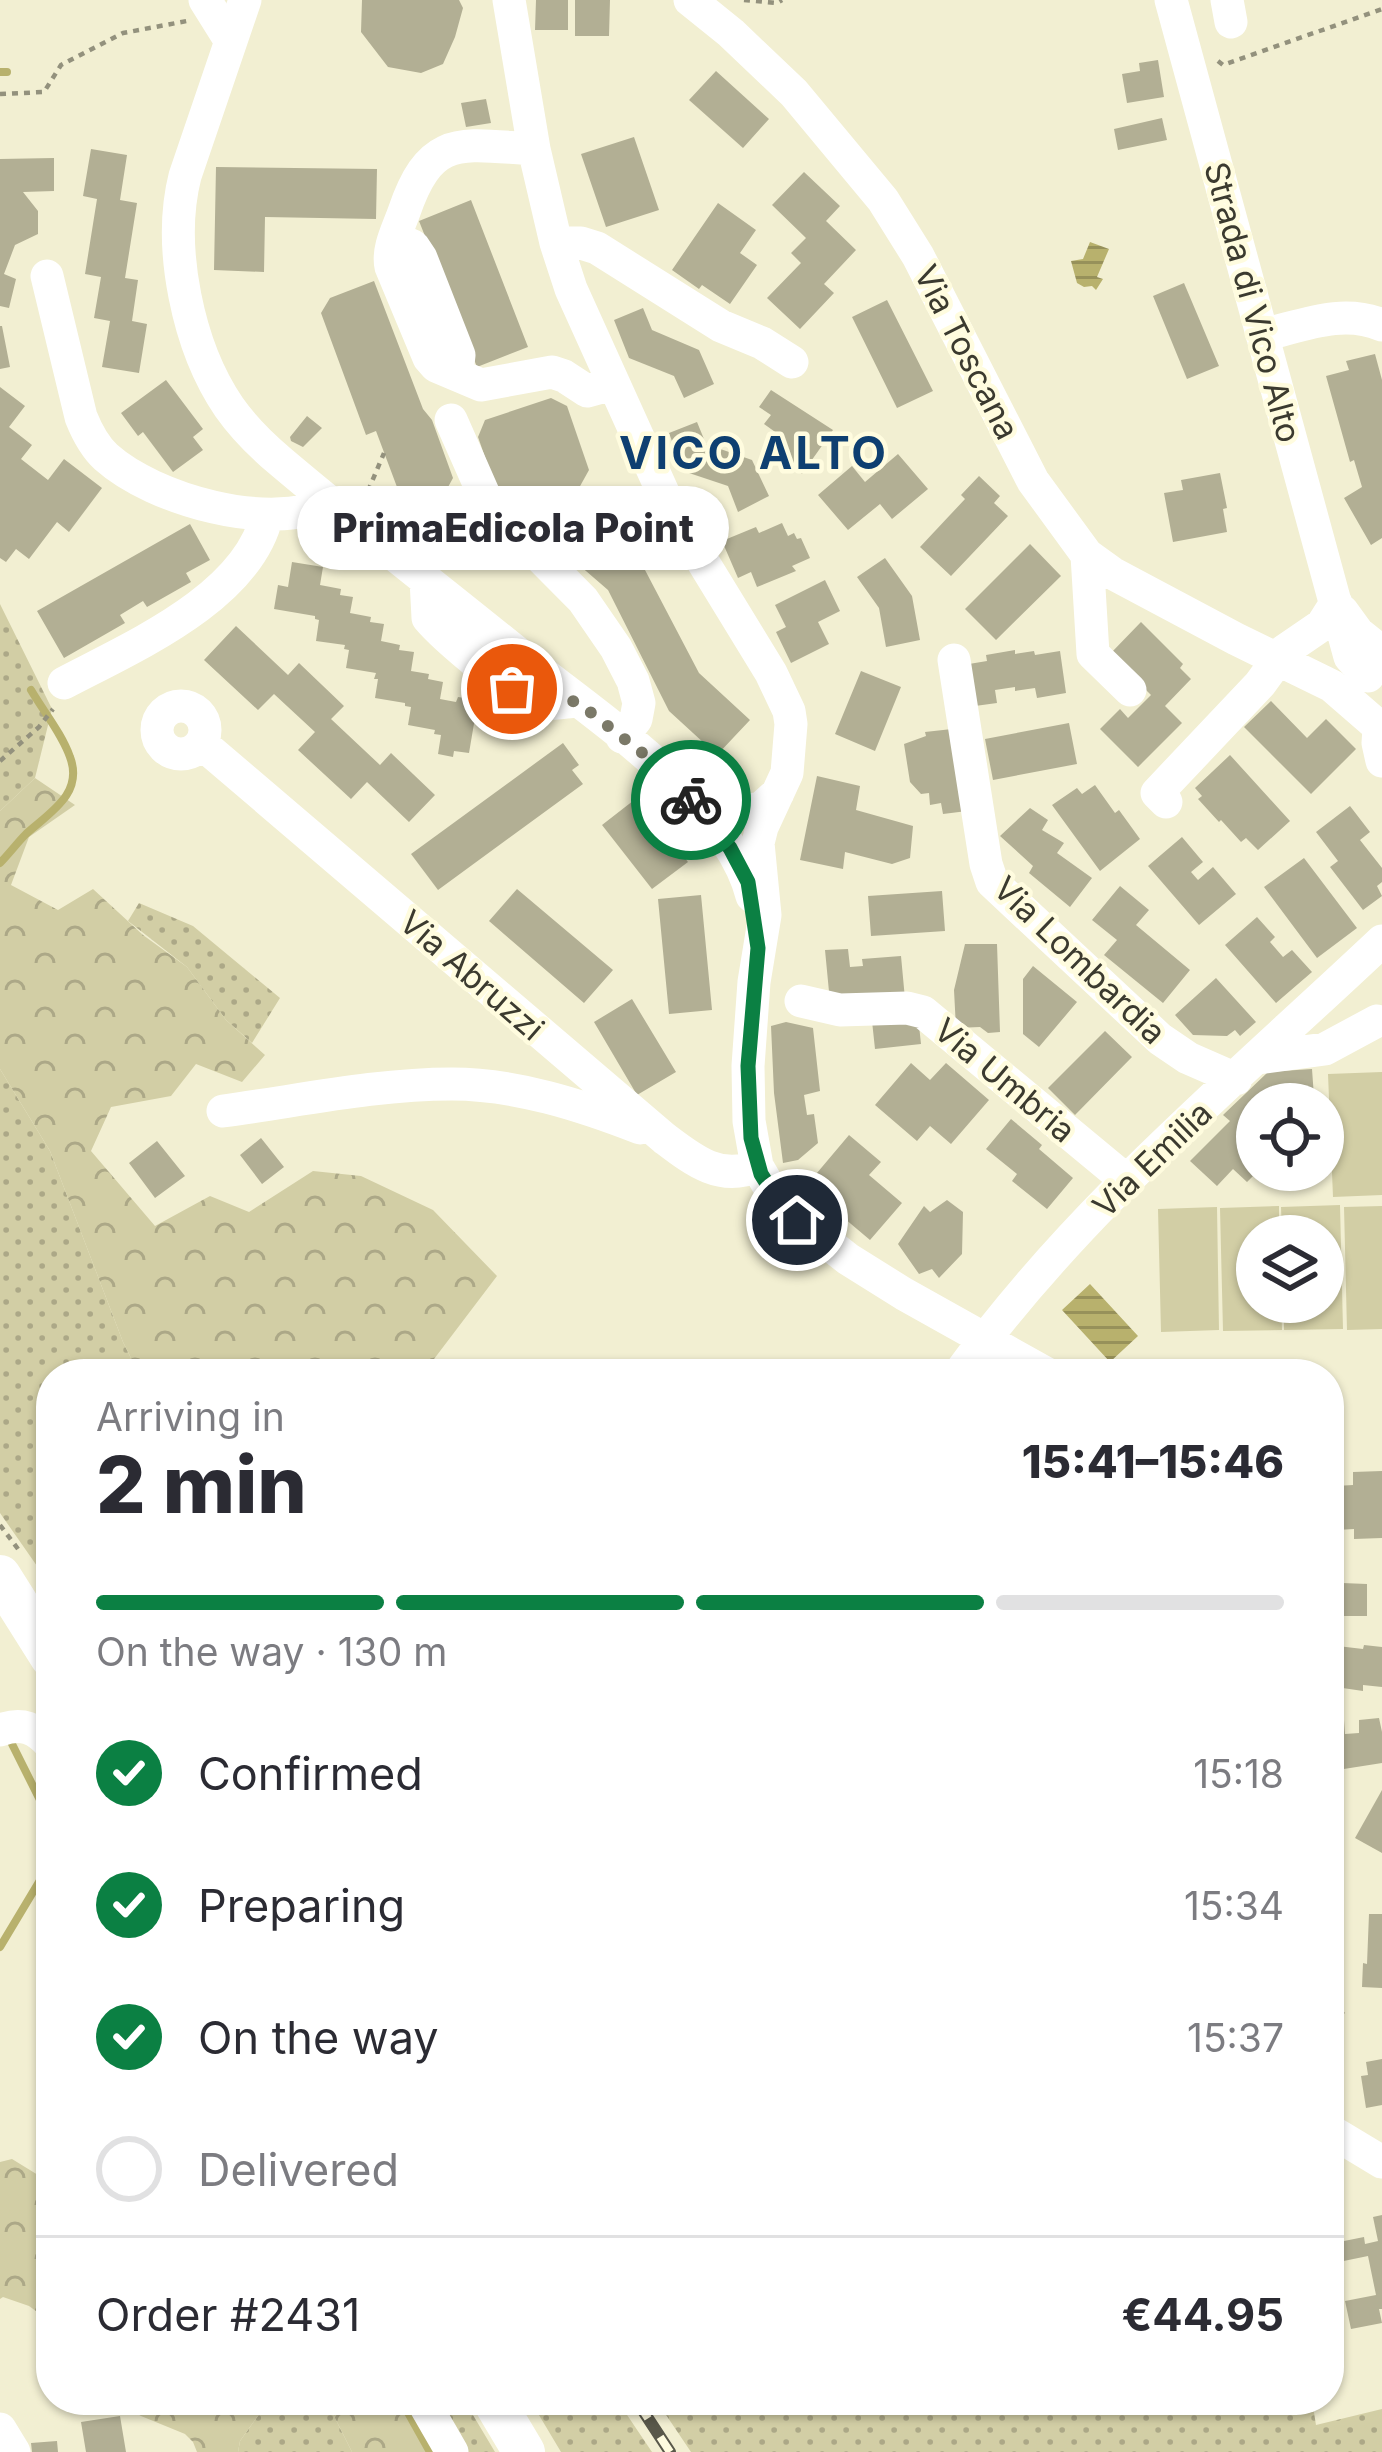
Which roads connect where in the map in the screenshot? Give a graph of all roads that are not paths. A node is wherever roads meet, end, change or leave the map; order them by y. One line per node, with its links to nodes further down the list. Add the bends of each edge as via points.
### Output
1 (690, 0): 15 (street, Via Toscana, via 794,93 883,200 1034,481)
2 (1171, 0): 9 (street, Strada di Vico Alto)
3 (511, 2): 5 (street)
4 (224, 14): 13 (street, via 181,190 187,302 229,407)
5 (534, 149): 6 (street); 11 (street, via 468,145 439,153 415,185 395,238 421,257 460,355 457,372 481,385 544,372 587,391)
6 (556, 243): 10 (street, via 605,252); 11 (street)
7 (47, 276): 14 (street, via 81,417 105,457 166,491)
8 (1382, 326): 9 (street, via 1338,317)
9 (1270, 333): 16 (street, Strada di Vico Alto)
10 (792, 362)
11 (612, 384): 22 (street, via 676,519 784,697)
12 (451, 420): 23 (street, via 488,504 583,600 616,648 639,703)
13 (328, 502): 14 (street); 23 (street)
14 (267, 515): 20 (street, via 244,562 210,596)
15 (1087, 555): 17 (street, Via Toscana); 21 (street, via 1093,654)
16 (1336, 603): 17 (street, via 1322,626); 19 (street, Strada di Vico Alto)
17 (1276, 658): 19 (street, Via Toscana); 24 (street, Via Toscana, via 1340,692); 28 (street, via 1157,793)
18 (953, 660): 34 (street, Via Lombardia, via 992,882 1160,1039 1188,1058)
19 (1375, 669): 24 (street, via 1368,704)
20 (64, 683)
21 (1130, 690)
22 (790, 731): 27 (street); 29 (street, via 795,774)
23 (622, 737): 26 (street)
24 (1380, 737)
25 (202, 743): 36 (street, Via Abruzzi)
26 (663, 769): 27 (street, via 739,810 761,808); 31 (street, via 739,861)
27 (778, 793): 29 (street, via 759,838)
28 (1166, 802)
29 (763, 889): 31 (street)
30 (1382, 941): 34 (street, Via Emilia)
31 (758, 948): 37 (street, via 748,1066)
32 (801, 1000): 38 (street, Via Umbria, via 841,1010 923,1012)
33 (1377, 1021): 34 (street, via 1325,1048)
34 (1247, 1068): 38 (street, Via Emilia)
35 (223, 1111): 36 (street, via 469,1085 582,1107)
36 (664, 1138): 37 (street, Via Abruzzi, via 717,1170)
37 (758, 1166): 39 (street, via 808,1229)
38 (1126, 1181): 39 (street, Via Emilia)
39 (985, 1338): 40 (street, Via Emilia); 41 (street)
40 (969, 1359)
41 (1021, 1359)
42 (0, 1576): 43 (main road)
43 (36, 1634)
44 (0, 1730): 45 (street)
45 (36, 1731)
46 (1344, 2139): 47 (street)
47 (1382, 2162)
48 (431, 2415): 52 (street)
49 (502, 2415): 53 (main road)
50 (0, 2429): 51 (street)
51 (14, 2452)
52 (452, 2452)
53 (524, 2452)

